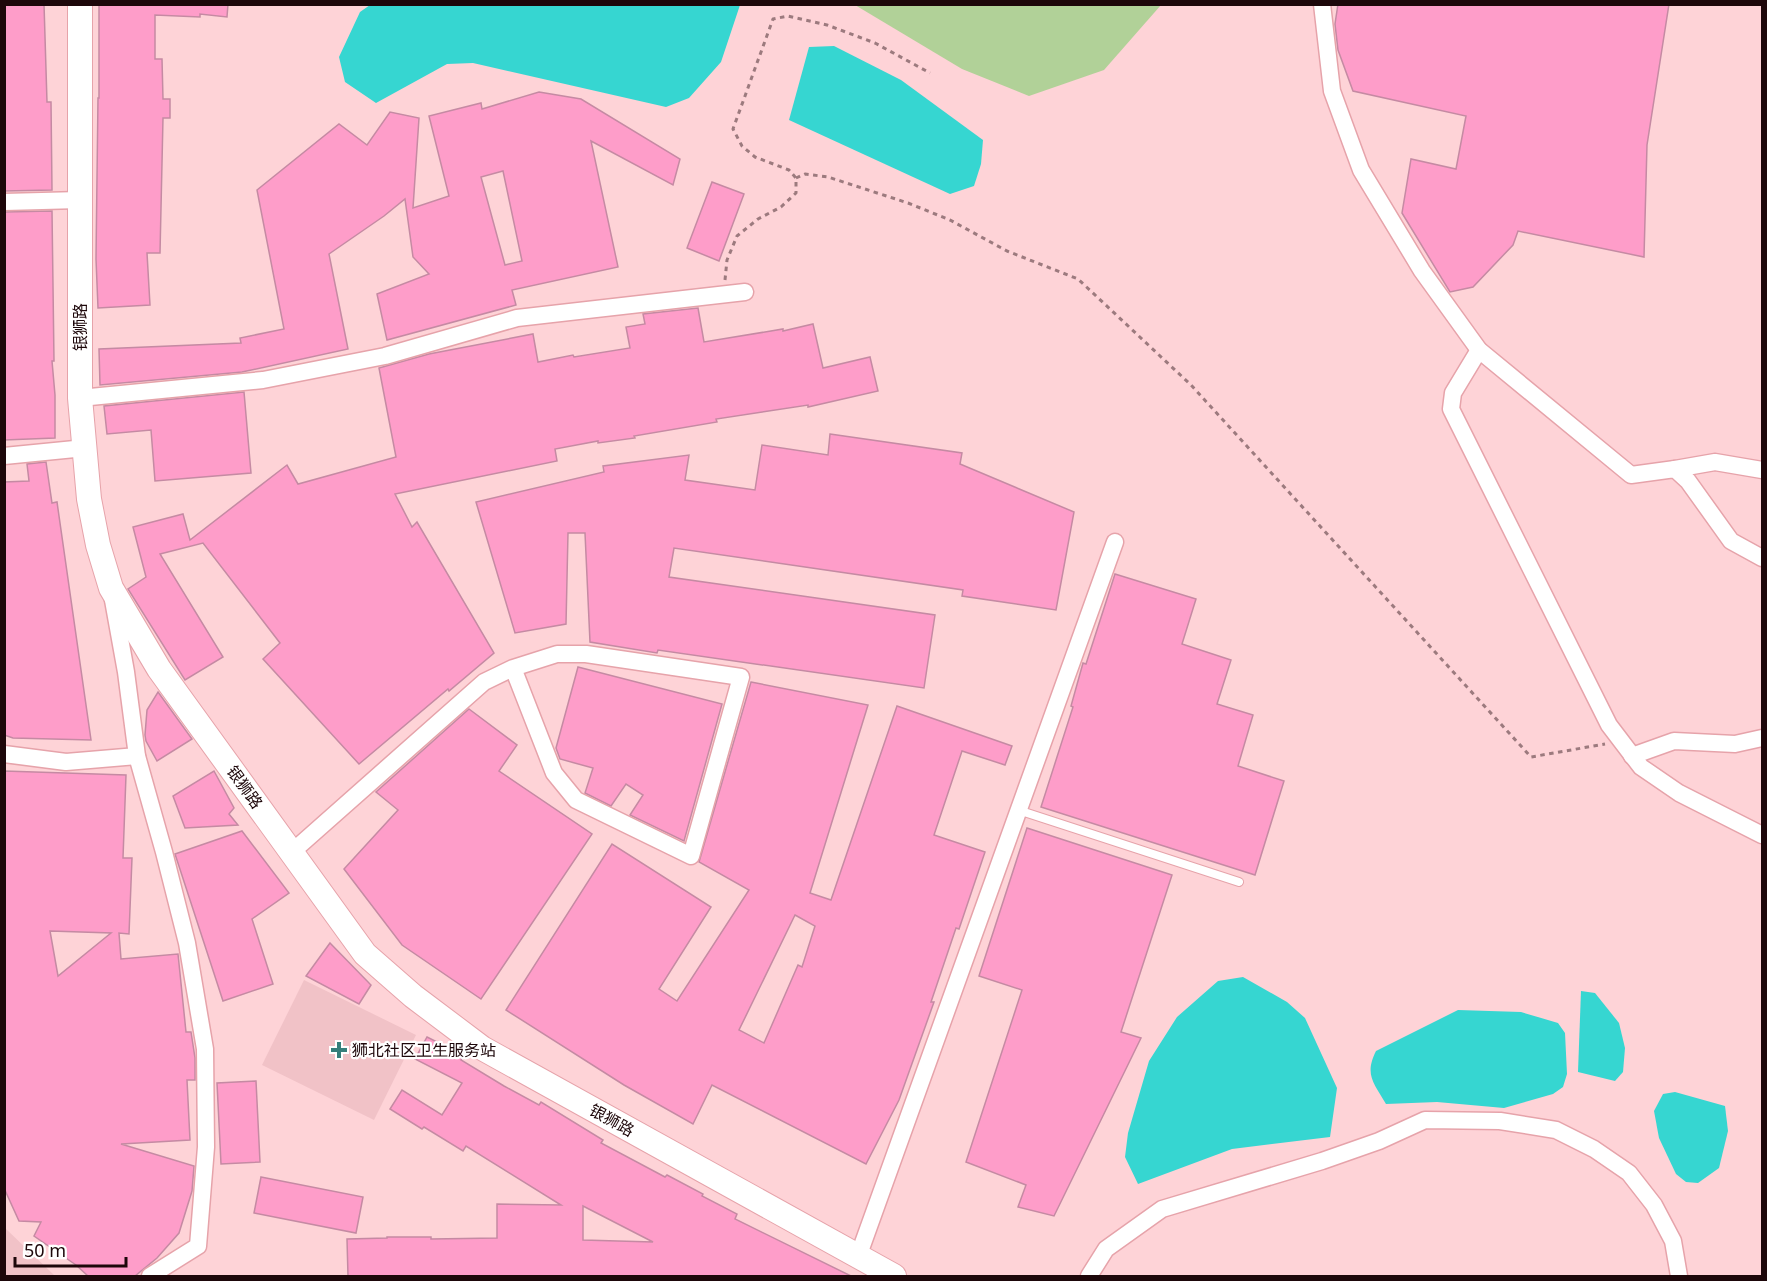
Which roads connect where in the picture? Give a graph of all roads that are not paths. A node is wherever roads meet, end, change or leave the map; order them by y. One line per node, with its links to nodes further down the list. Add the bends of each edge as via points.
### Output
1 (80, 4): 3 (main road, 银狮路)
2 (1322, 4): 6 (street, via 1332,91 1361,170 1422,271)
3 (80, 200): 4 (street); 7 (main road, 银狮路)
4 (4, 201)
5 (745, 291): 7 (street, via 517,318 385,356 263,380)
6 (1479, 350): 10 (street, via 1631,475); 19 (street, via 1453,393 1451,409 1609,724)
7 (80, 398): 8 (main road, 银狮路)
8 (85, 448): 9 (street); 14 (main road, 银狮路, via 91,510)
9 (4, 456)
10 (1675, 469): 11 (street, via 1715,462); 13 (street, via 1731,541)
11 (1762, 470)
12 (1115, 542): 20 (street)
13 (1762, 558)
14 (111, 588): 18 (street); 22 (main road, 银狮路, via 159,669)
15 (513, 668): 15 (street, via 557,654 586,654 741,677 691,856 576,800 554,773); 22 (street, via 484,682)
16 (1762, 738): 19 (street, via 1735,744 1674,741)
17 (4, 754): 18 (street, via 66,762)
18 (138, 756): 25 (street, via 187,943 205,1049 206,1147 198,1246)
19 (1632, 756): 21 (street, via 1641,767 1679,793)
20 (1018, 810): 23 (lane); 24 (street)
21 (1762, 835)
22 (292, 852): 24 (main road, 银狮路, via 365,954 482,1048)
23 (1239, 882)
24 (858, 1257): 26 (main road, 银狮路)
25 (150, 1276)
26 (894, 1276)
27 (1089, 1276): 28 (street, via 1106,1249 1162,1209 1322,1161 1425,1120 1500,1121 1556,1130 1594,1149 1629,1173 1654,1205 1673,1241)
28 (1679, 1276)

